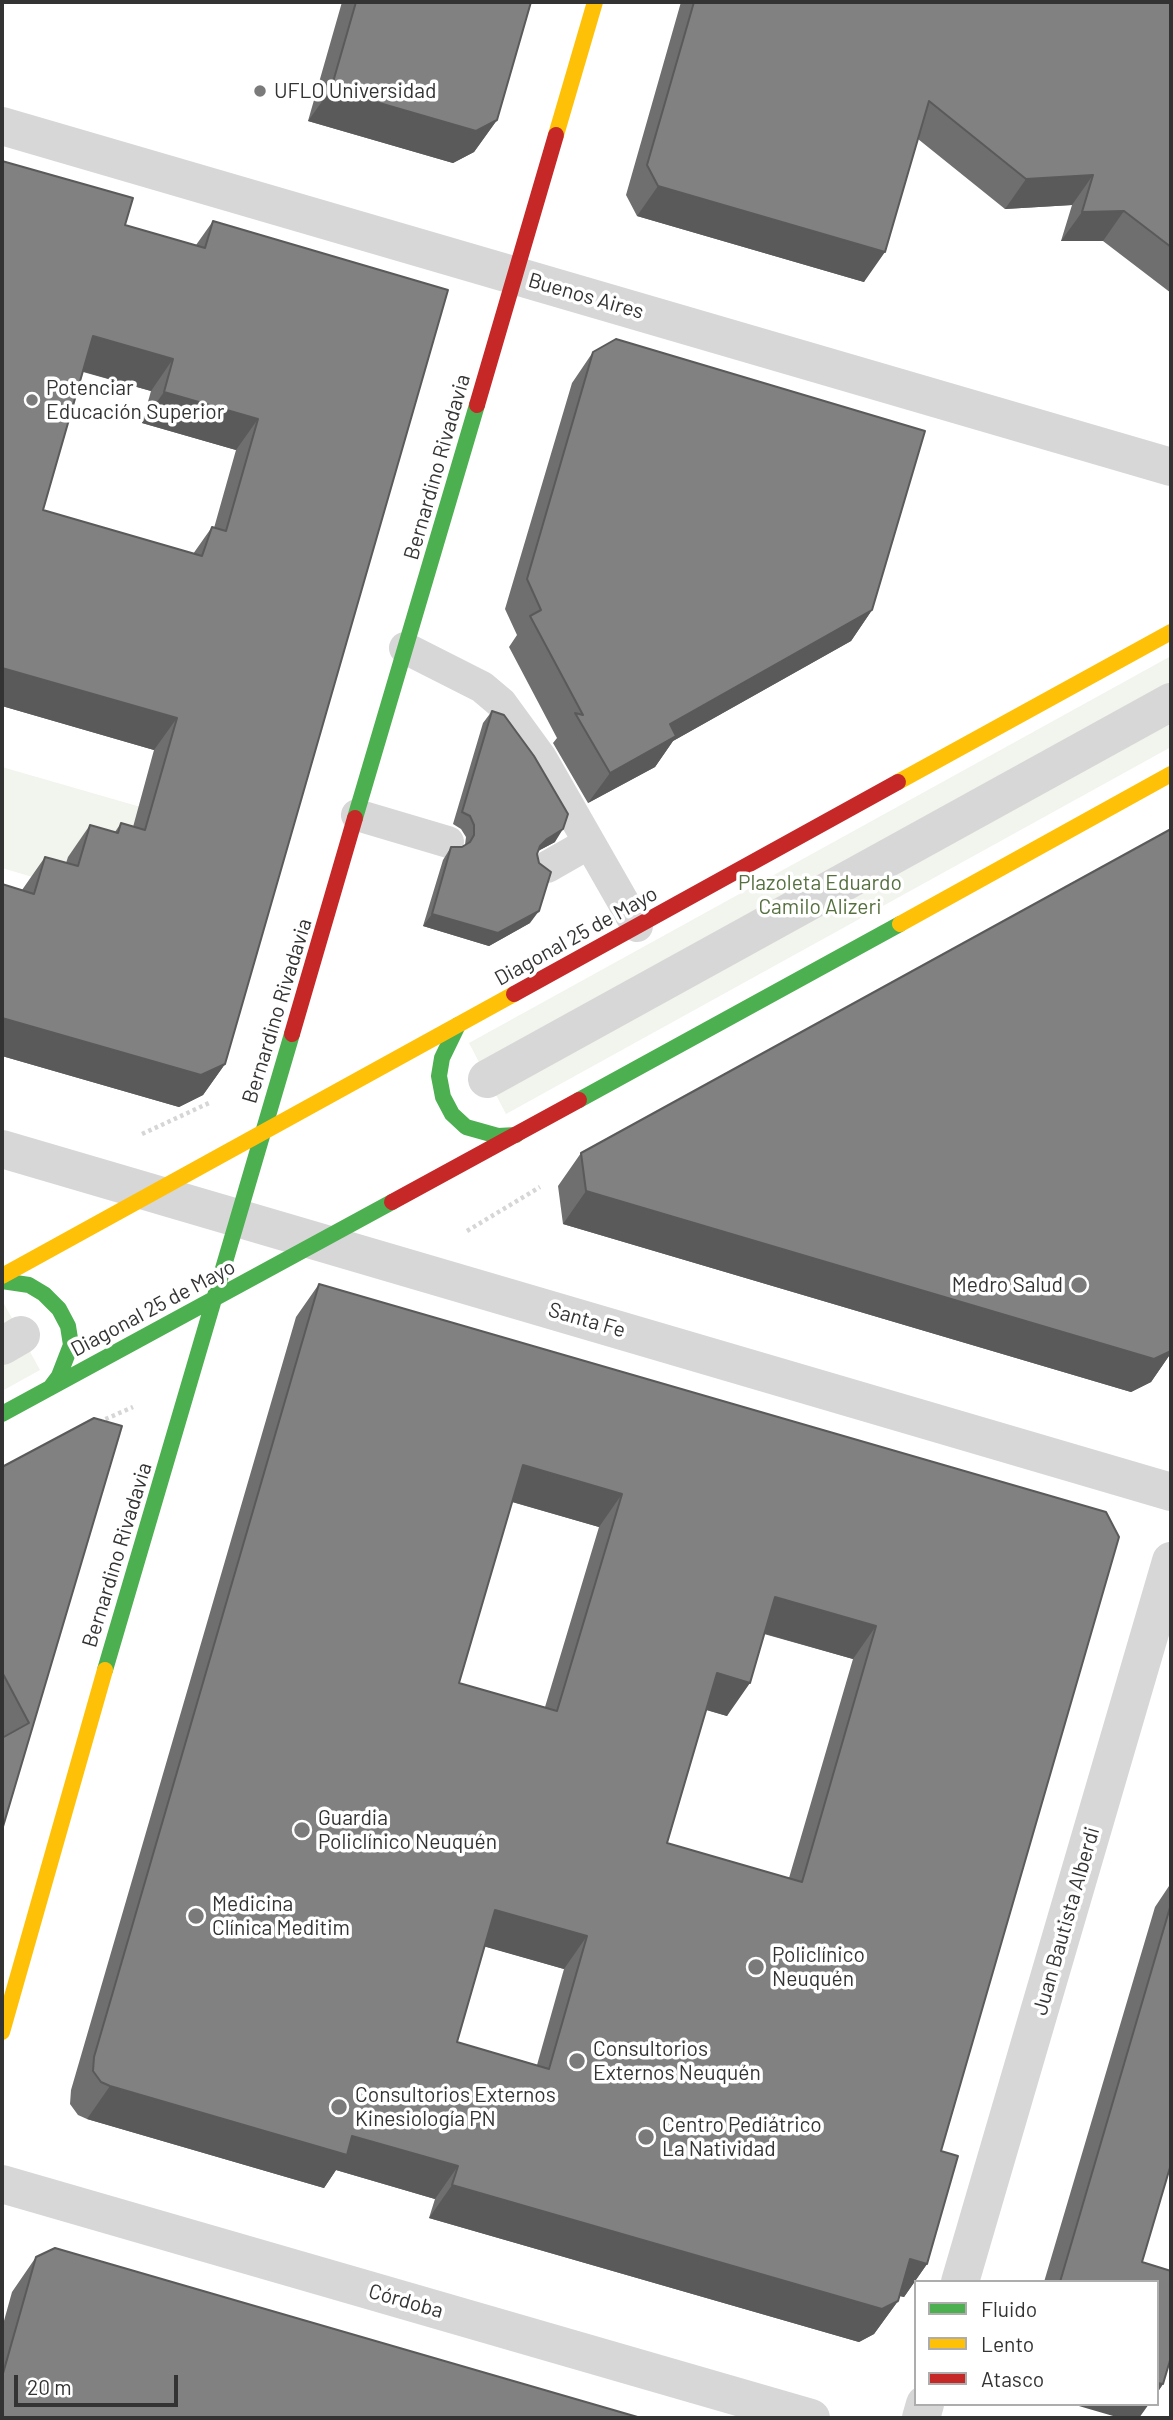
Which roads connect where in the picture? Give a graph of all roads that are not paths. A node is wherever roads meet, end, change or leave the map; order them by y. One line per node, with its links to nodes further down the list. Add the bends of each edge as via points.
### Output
1 (595, 2): 3 (main road, Bernardino Rivadavia)
2 (2, 125): 3 (street, Buenos Aires)
3 (515, 276): 4 (street, Buenos Aires); 6 (main road, Bernardino Rivadavia)
4 (1171, 467)
5 (1171, 632): 13 (main road, Diagonal 25 de Mayo)
6 (405, 648): 9 (main road, Bernardino Rivadavia); 11 (lane, via 497,698 541,758)
7 (1171, 702): 15 (street)
8 (1171, 774): 17 (main road, Diagonal 25 de Mayo)
9 (357, 815): 10 (lane); 16 (main road, Bernardino Rivadavia)
10 (448, 842)
11 (589, 843): 12 (lane); 13 (lane)
12 (547, 867)
13 (637, 926): 14 (main road, Diagonal 25 de Mayo)
14 (458, 1024): 16 (main road, Diagonal 25 de Mayo); 17 (main road, via 442,1058 443,1097 466,1127 498,1136)
15 (487, 1079)
16 (263, 1132): 19 (main road, Diagonal 25 de Mayo); 20 (main road, Bernardino Rivadavia)
17 (516, 1135): 21 (main road, Diagonal 25 de Mayo)
18 (2, 1149): 19 (street, Santa Fe)
19 (151, 1193): 20 (street, Santa Fe); 22 (main road, Diagonal 25 de Mayo)
20 (238, 1218): 21 (street, Santa Fe); 23 (main road, Bernardino Rivadavia)
21 (319, 1242): 23 (main road, Diagonal 25 de Mayo); 26 (street, Santa Fe)
22 (2, 1278): 24 (main road, via 44,1294 68,1325 71,1345)
23 (214, 1299): 24 (main road, Diagonal 25 de Mayo); 28 (main road, Bernardino Rivadavia)
24 (50, 1388): 25 (main road, Diagonal 25 de Mayo)
25 (2, 1414)
26 (1171, 1492)
27 (1171, 1561): 30 (street, Juan Bautista Alberdi)
28 (2, 2032)
29 (2, 2184): 31 (street, Córdoba)
30 (961, 2280)
31 (811, 2418)

